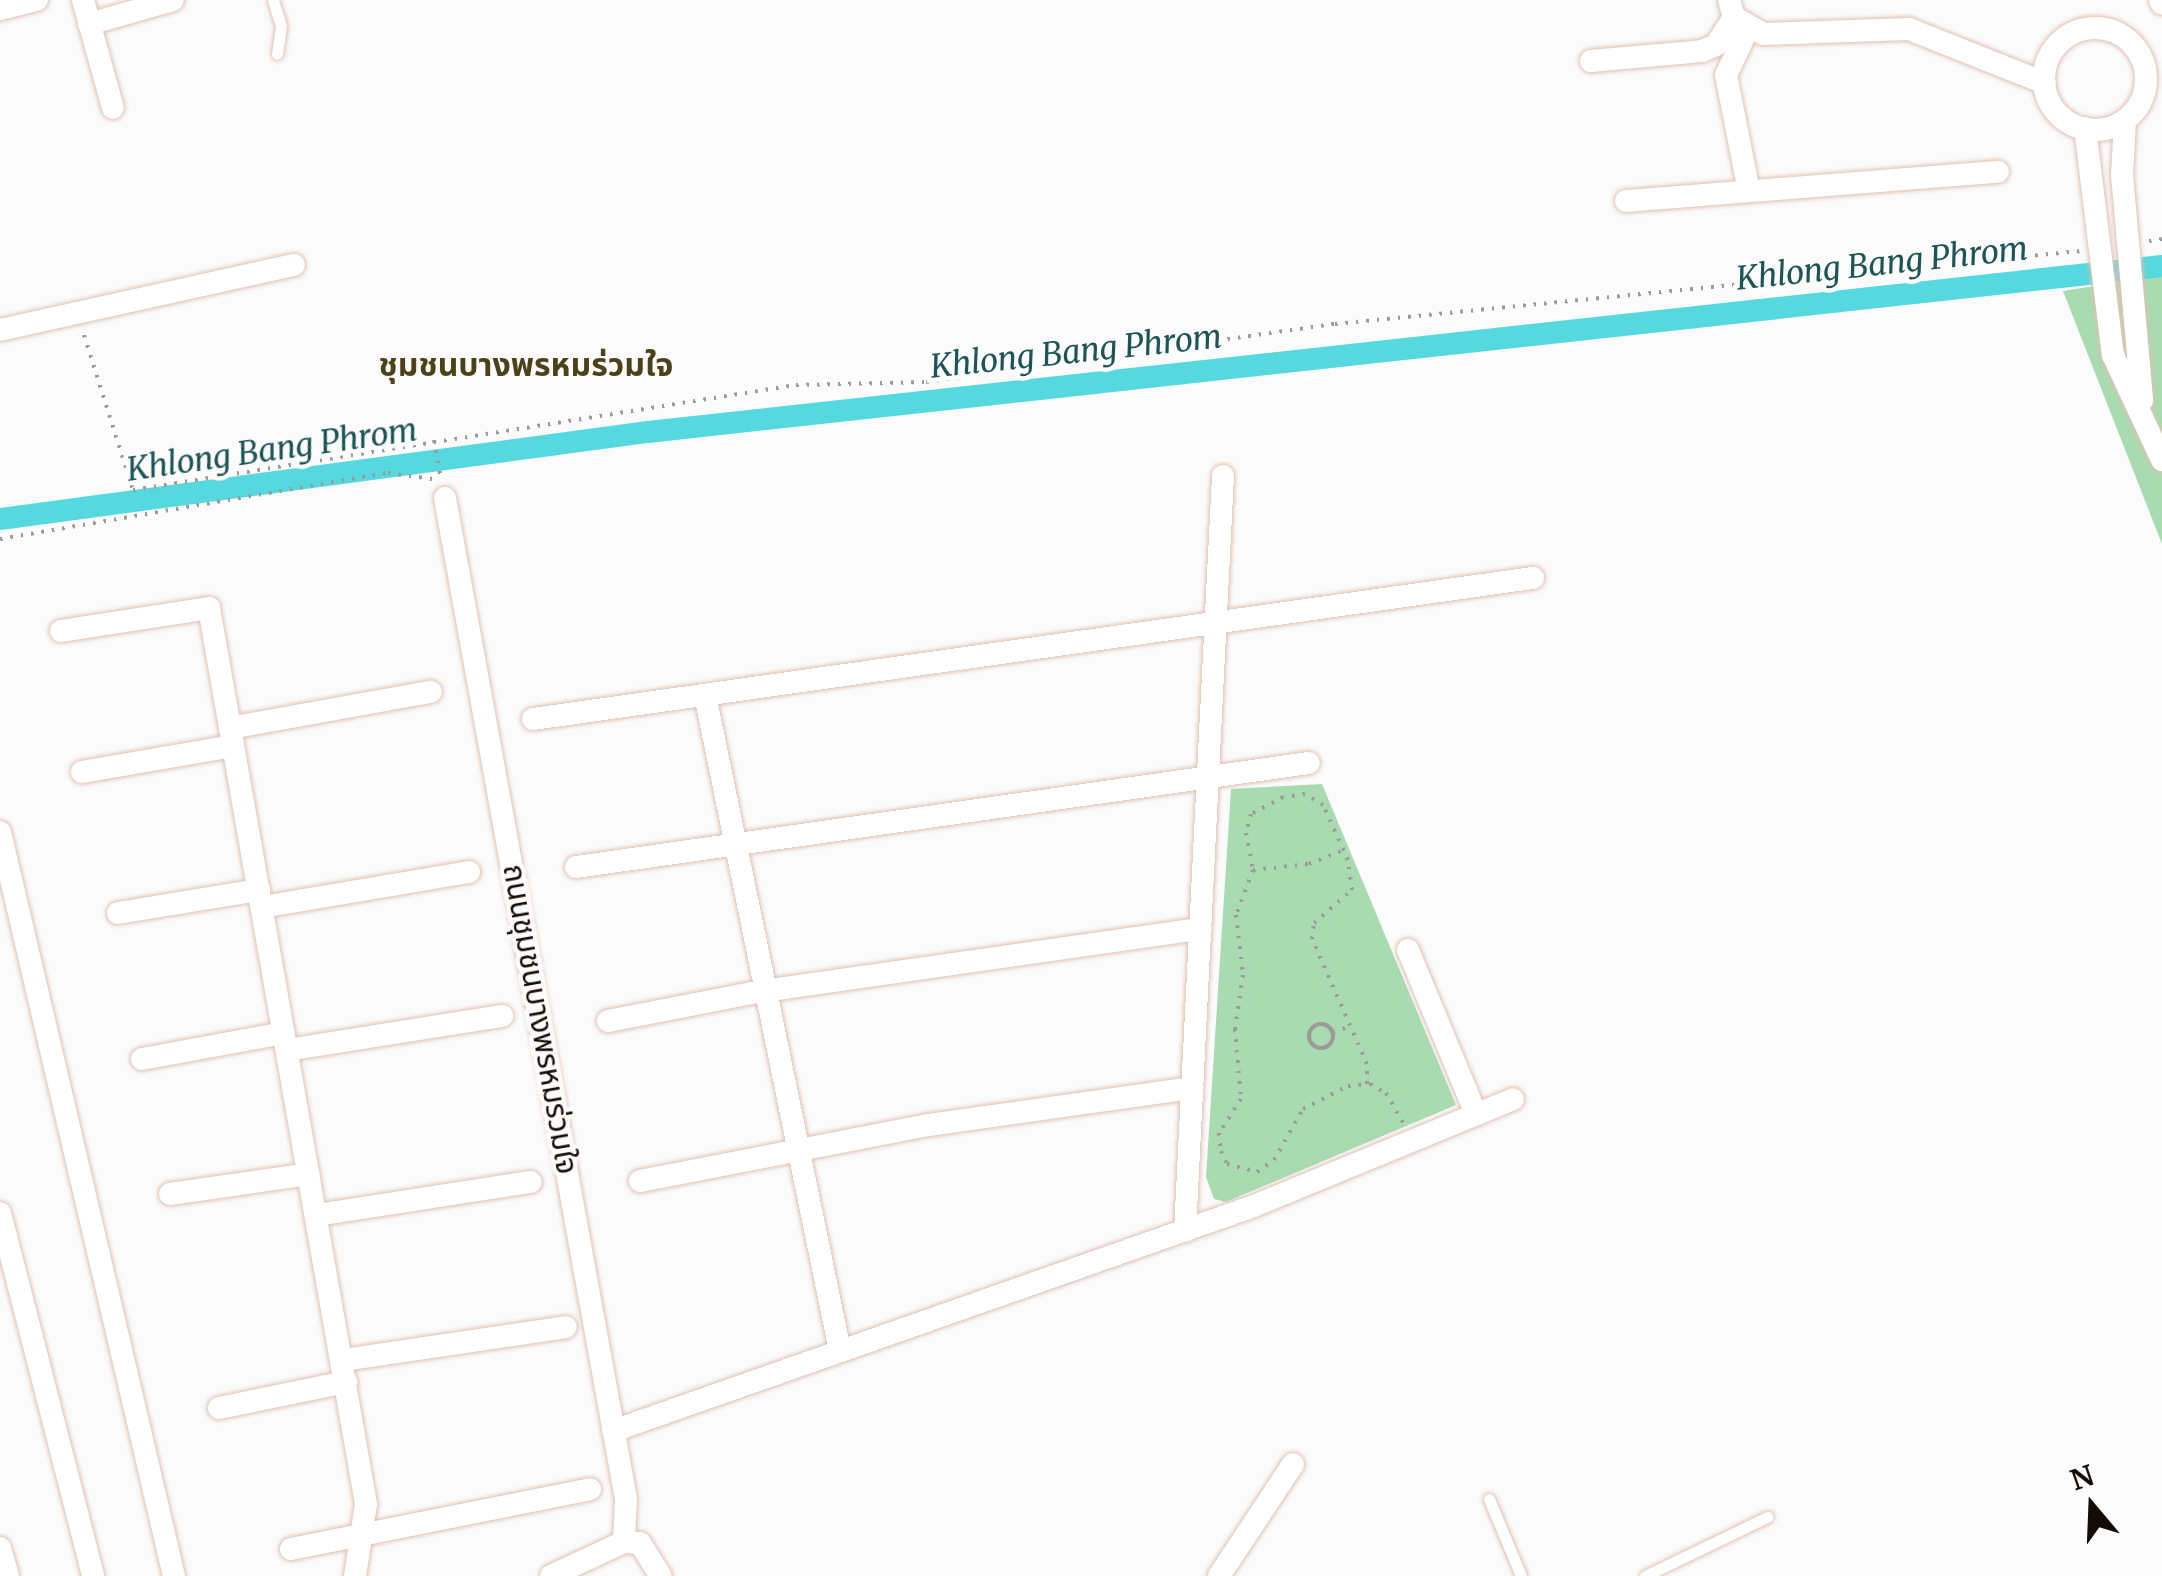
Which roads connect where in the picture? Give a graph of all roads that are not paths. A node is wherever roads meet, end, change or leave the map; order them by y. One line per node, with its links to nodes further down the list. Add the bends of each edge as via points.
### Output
1 (37, 0): 5 (street)
2 (82, 0): 7 (street)
3 (173, 0): 7 (street)
4 (273, 0): 8 (lane, via 281,26)
5 (0, 10)
6 (1737, 15): 9 (street, via 1716,45 1702,51); 10 (street, via 1764,34 1909,29); 15 (street, via 1726,75)
7 (89, 24): 11 (street)
8 (277, 54)
9 (1591, 60)
10 (2045, 83): 12 (street, via 2049,58 2070,34 2102,28 2118,33 2132,43 2146,74 2145,92); 13 (street, via 2062,117)
11 (113, 108)
12 (2125, 120): 13 (street); 19 (street, via 2122,175)
13 (2085, 128): 19 (street, via 2113,355)
14 (1998, 172): 15 (street)
15 (1750, 192): 16 (street)
16 (1626, 202)
17 (294, 265): 18 (street)
18 (0, 330)
19 (2142, 409): 20 (street)
20 (2162, 460)
21 (1223, 476): 24 (street)
22 (443, 486): 61 (street, ถนนชุมชนบางพรหมร่วมใจ)
23 (1533, 578): 24 (street)
24 (1216, 622): 27 (street); 32 (street)
25 (61, 630): 29 (street, via 208,608)
26 (431, 692): 29 (street)
27 (705, 695): 28 (street); 34 (street)
28 (533, 719)
29 (232, 737): 31 (street); 37 (street)
30 (1309, 763): 32 (street)
31 (82, 772)
32 (1208, 777): 34 (street); 39 (street)
33 (0, 832): 72 (street)
34 (734, 845): 35 (street); 41 (street)
35 (576, 867)
36 (469, 872): 37 (street)
37 (260, 898): 38 (street); 44 (street)
38 (118, 913)
39 (1200, 930): 41 (street); 46 (street)
40 (1408, 950): 48 (street)
41 (764, 991): 43 (street); 49 (street)
42 (502, 1016): 44 (street)
43 (608, 1021)
44 (286, 1041): 45 (street); 50 (street)
45 (142, 1059)
46 (1192, 1088): 49 (street); 56 (street)
47 (1513, 1099): 48 (street)
48 (1476, 1114): 56 (street)
49 (797, 1150): 51 (street); 58 (street)
50 (309, 1174): 53 (street); 55 (street)
51 (640, 1181)
52 (530, 1182): 55 (street)
53 (170, 1194)
54 (0, 1213): 71 (street)
55 (317, 1215): 59 (street)
56 (1184, 1231): 58 (street)
57 (566, 1327): 59 (street)
58 (840, 1352): 61 (street)
59 (344, 1371): 60 (street); 66 (street, via 366,1504)
60 (219, 1408)
61 (614, 1431): 67 (street, ถนนชุมชนบางพรหมร่วมใจ, via 626,1500)
62 (1294, 1464): 76 (street)
63 (590, 1489): 66 (street)
64 (1488, 1499): 77 (lane)
65 (1767, 1516): 78 (lane)
66 (361, 1536): 69 (street); 73 (street)
67 (624, 1542): 74 (street); 75 (street, via 640,1544)
68 (0, 1548): 70 (street)
69 (291, 1549)
70 (8, 1576)
71 (92, 1576)
72 (174, 1576)
73 (356, 1576)
74 (551, 1576)
75 (661, 1576)
76 (1219, 1576)
77 (1522, 1576)
78 (1646, 1576)

